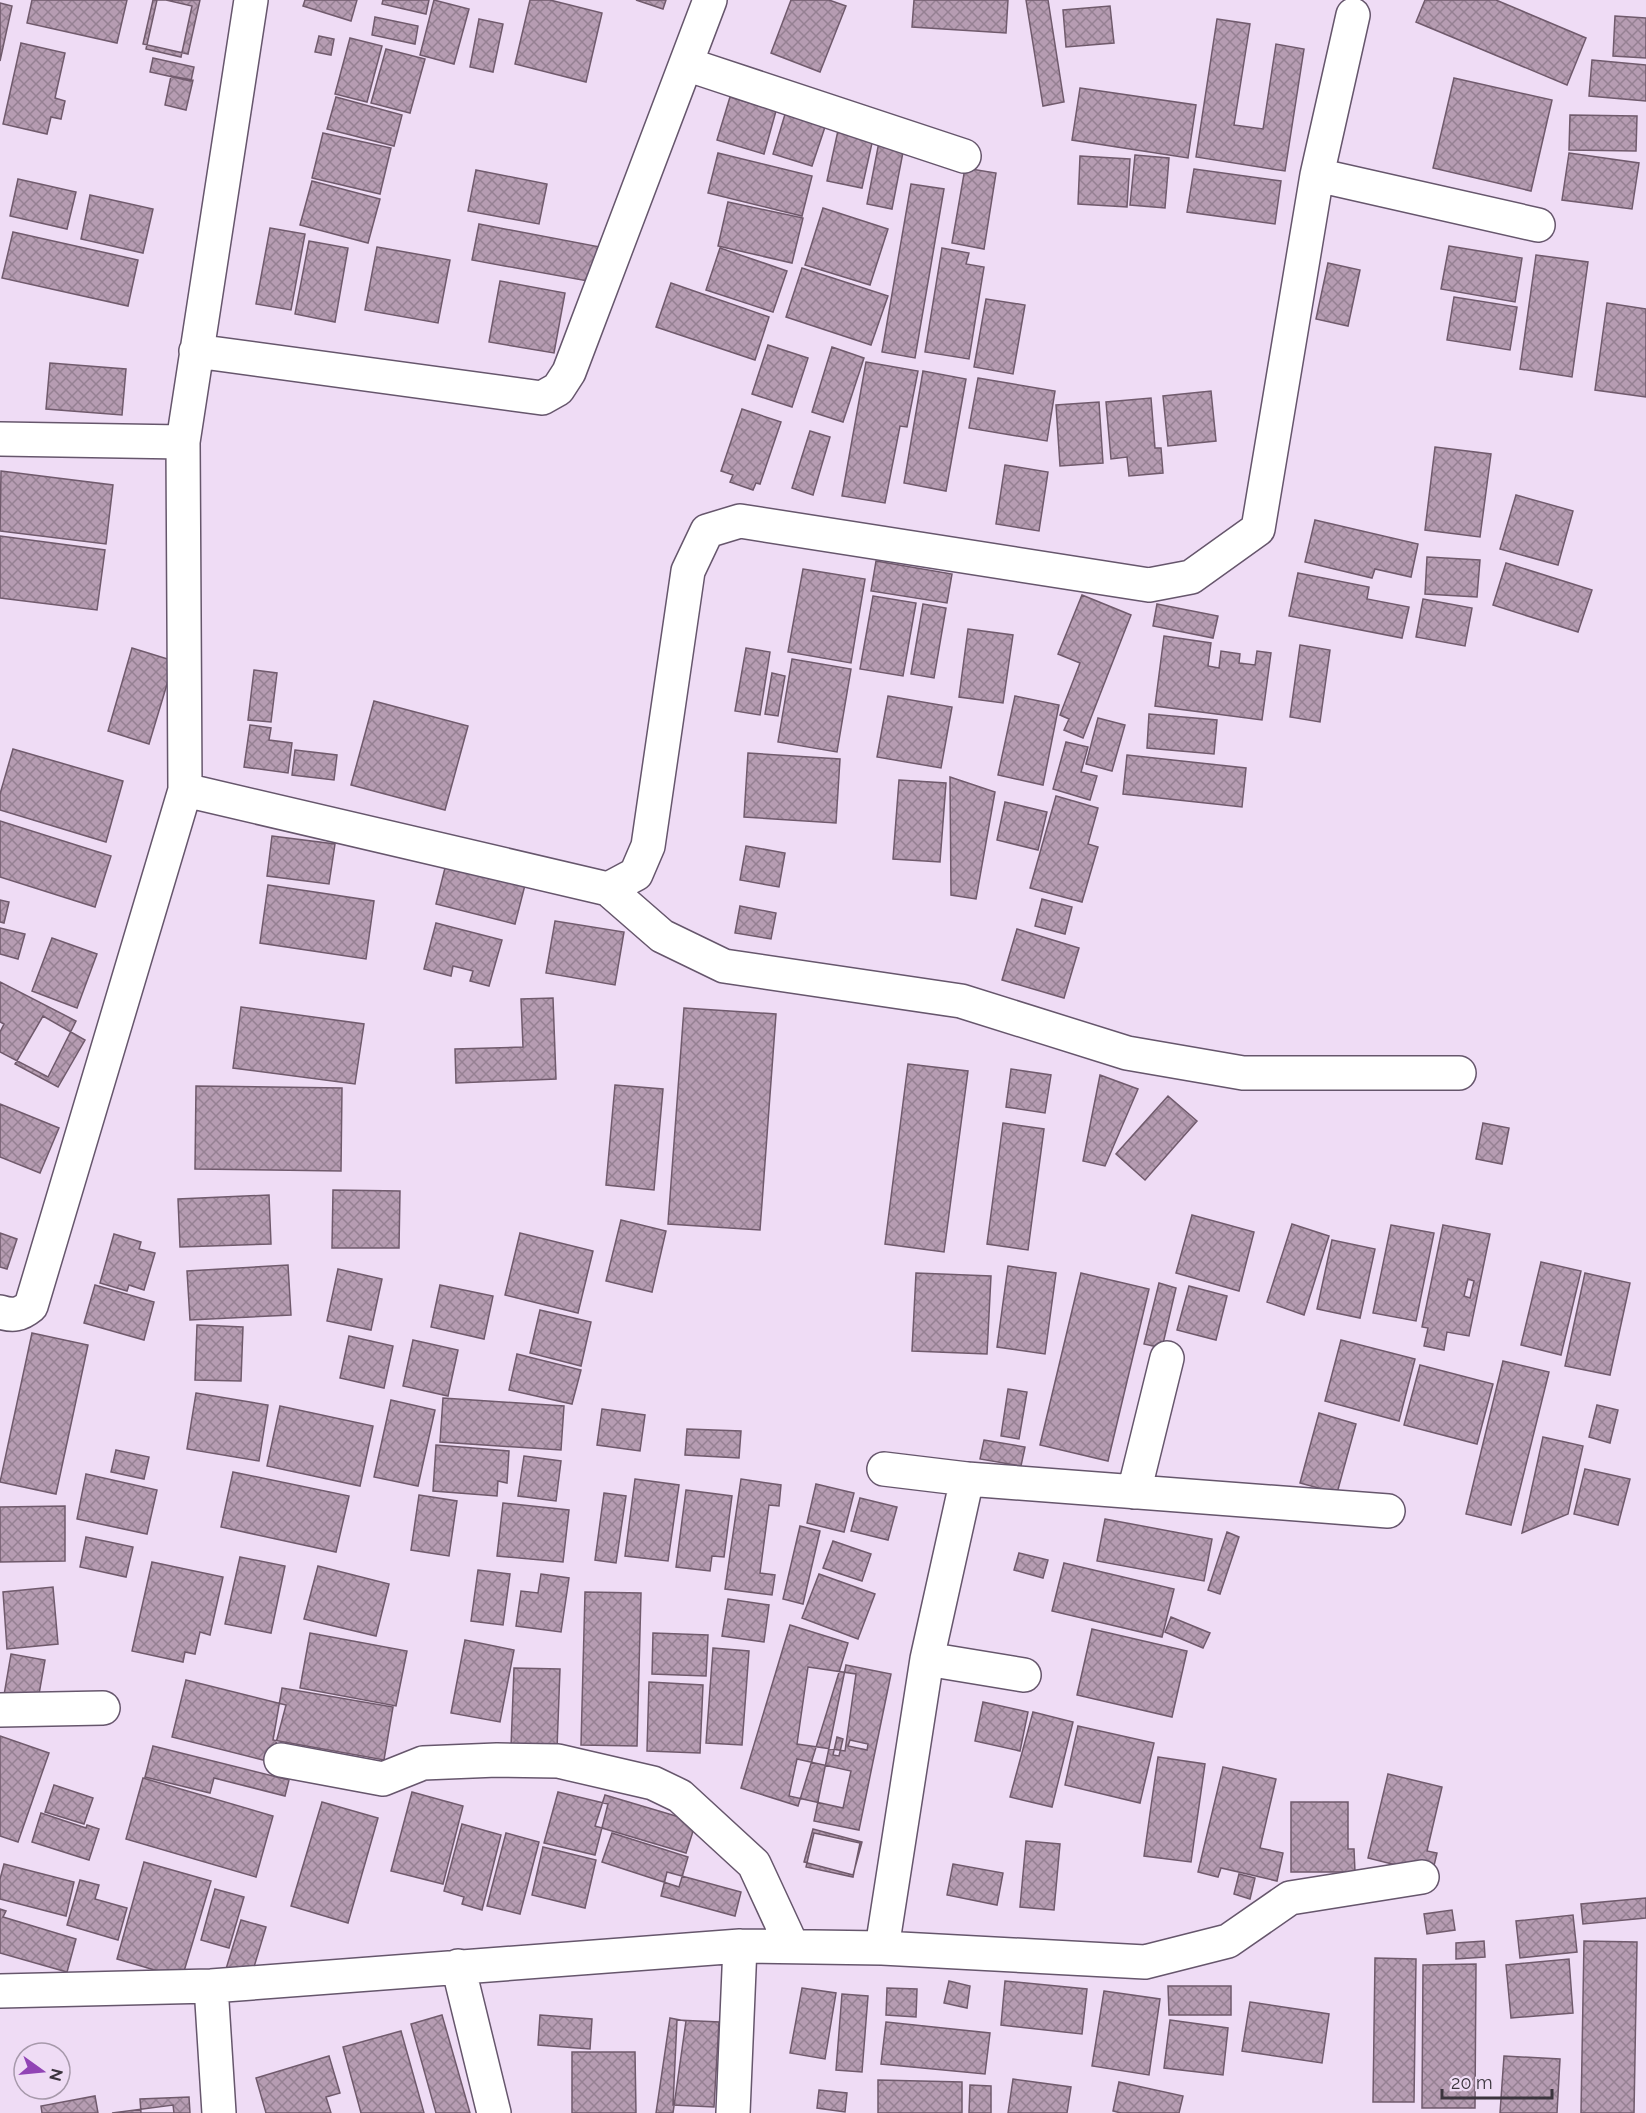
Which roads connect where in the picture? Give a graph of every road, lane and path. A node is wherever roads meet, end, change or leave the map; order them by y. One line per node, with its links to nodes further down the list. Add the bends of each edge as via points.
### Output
1 (251, 0): 8 (street)
2 (710, 0): 4 (street)
3 (1353, 15): 6 (street)
4 (686, 64): 5 (street); 8 (street, via 569,372 558,389 542,398)
5 (964, 156)
6 (1317, 176): 7 (street); 12 (street, via 1258,529 1191,577 1149,585 740,521 707,531 688,571 648,846 636,874)
7 (1538, 225)
8 (196, 351): 10 (street)
9 (0, 439): 10 (street)
10 (183, 442): 11 (street)
11 (185, 790): 12 (street); 14 (street, via 31,1306 22,1314)
12 (608, 889): 13 (street, via 662,936 724,966 961,1001 1127,1053 1243,1073)
13 (1459, 1073)
14 (0, 1312)
15 (1167, 1358): 18 (street)
16 (885, 1468): 17 (street)
17 (967, 1479): 18 (street); 20 (street)
18 (1134, 1492): 19 (street)
19 (1388, 1511)
20 (927, 1659): 21 (street); 28 (street)
21 (1024, 1675)
22 (103, 1708): 23 (street)
23 (0, 1710)
24 (281, 1760): 27 (street, via 383,1779 423,1763 558,1761 653,1783 680,1796 754,1864)
25 (1422, 1877): 28 (street, via 1290,1898 1228,1941 1145,1962)
26 (740, 1946): 27 (street); 29 (street); 34 (street)
27 (792, 1946): 28 (street)
28 (882, 1948)
29 (458, 1966): 30 (street); 33 (street)
30 (211, 1986): 31 (street); 32 (street)
31 (0, 1991)
32 (219, 2113)
33 (494, 2113)
34 (733, 2113)

